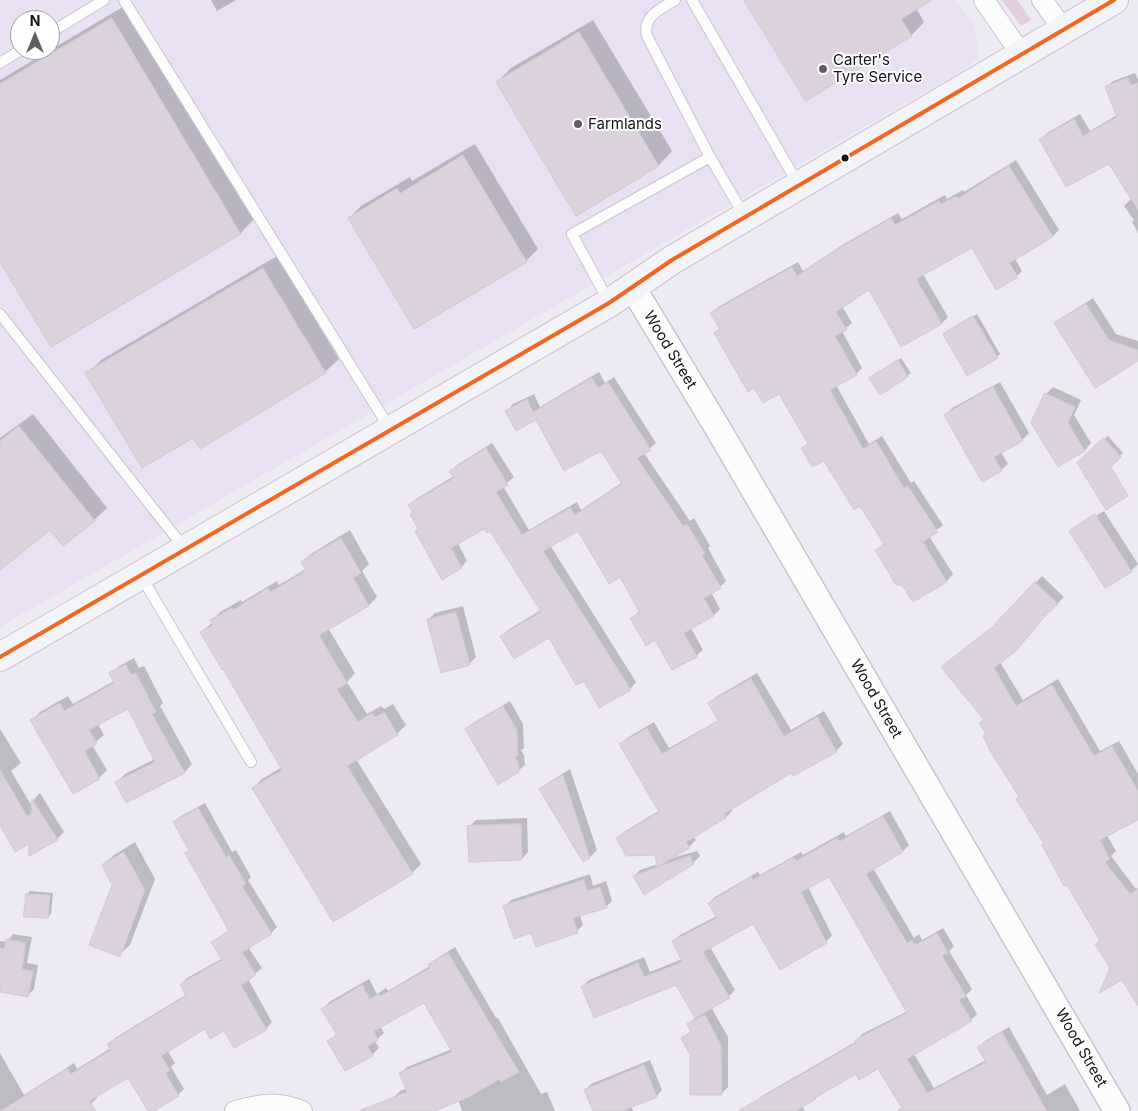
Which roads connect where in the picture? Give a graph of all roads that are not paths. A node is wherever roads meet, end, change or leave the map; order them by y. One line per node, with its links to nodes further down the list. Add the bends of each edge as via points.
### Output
1 (104, 0): 8 (lane)
2 (124, 0): 17 (lane)
3 (675, 0): 11 (lane, via 648,19 647,36)
4 (692, 0): 12 (lane)
5 (984, 0): 10 (street)
6 (1042, 0): 9 (street)
7 (1114, 0): 9 (main road)
8 (60, 26)
9 (1063, 29): 10 (main road)
10 (1020, 54): 12 (main road)
11 (710, 157): 13 (lane); 15 (lane, via 572,234)
12 (799, 185): 13 (main road)
13 (745, 217): 14 (main road, via 672,260)
14 (633, 288): 15 (main road); 24 (street, Wood Street)
15 (609, 303): 17 (main road)
16 (0, 314): 18 (lane)
17 (390, 430): 18 (main road)
18 (185, 549): 19 (main road)
19 (140, 575): 20 (main road); 21 (lane)
20 (0, 657)
21 (251, 762)
22 (235, 1111): 23 (street, via 258,1105 286,1105)
23 (302, 1111)
24 (1117, 1111)

